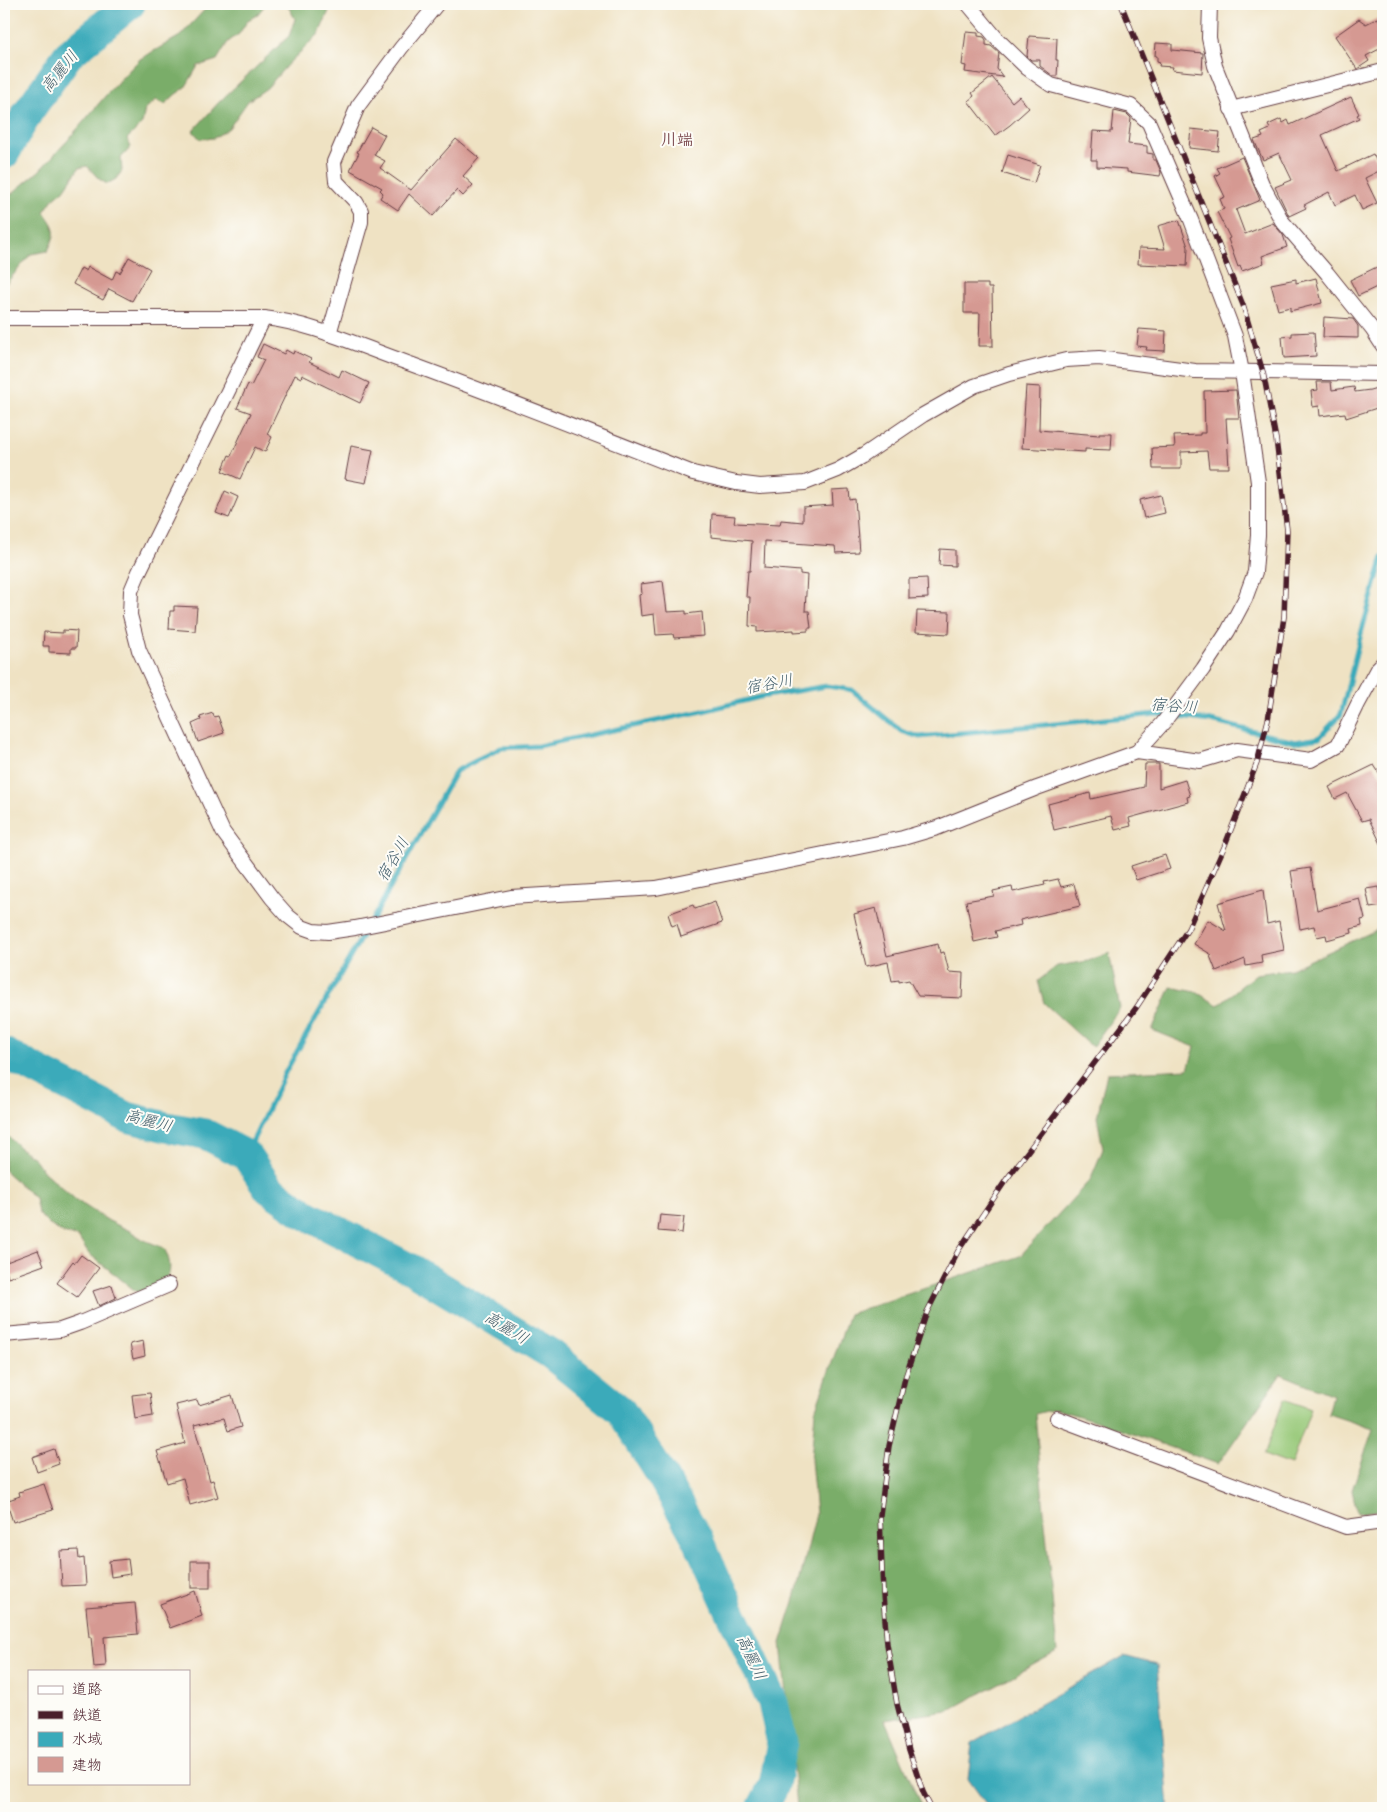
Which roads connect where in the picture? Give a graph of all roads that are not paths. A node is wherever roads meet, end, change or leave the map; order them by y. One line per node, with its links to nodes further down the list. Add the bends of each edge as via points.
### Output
1 (437, 4): 8 (street, via 358,106 334,162 336,181 356,202 361,211 361,222)
2 (968, 4): 10 (street, via 1027,68 1051,85 1131,106 1149,124 1191,220 1234,336)
3 (1210, 4): 5 (street, via 1210,47)
4 (1383, 71): 5 (street)
5 (1231, 109): 9 (street, via 1262,184 1282,221)
6 (4, 318): 7 (street)
7 (264, 318): 8 (street, via 283,320); 13 (street, via 139,572 131,591 130,615 139,650 223,832 272,898 302,927 328,932 511,897 656,888 903,838)
8 (329, 334): 10 (street, via 693,472 760,486 805,483 838,470 974,386 1056,362 1099,358 1195,371)
9 (1383, 346)
10 (1242, 372): 11 (street); 13 (street, via 1258,482 1255,572 1228,631 1163,723)
11 (1383, 374)
12 (1383, 664): 13 (street, via 1377,669 1338,745 1311,760 1237,750 1200,761)
13 (1138, 752)
14 (169, 1285): 15 (street, via 60,1330)
15 (4, 1335)
16 (1057, 1418): 17 (street, via 1346,1527)
17 (1383, 1522)

